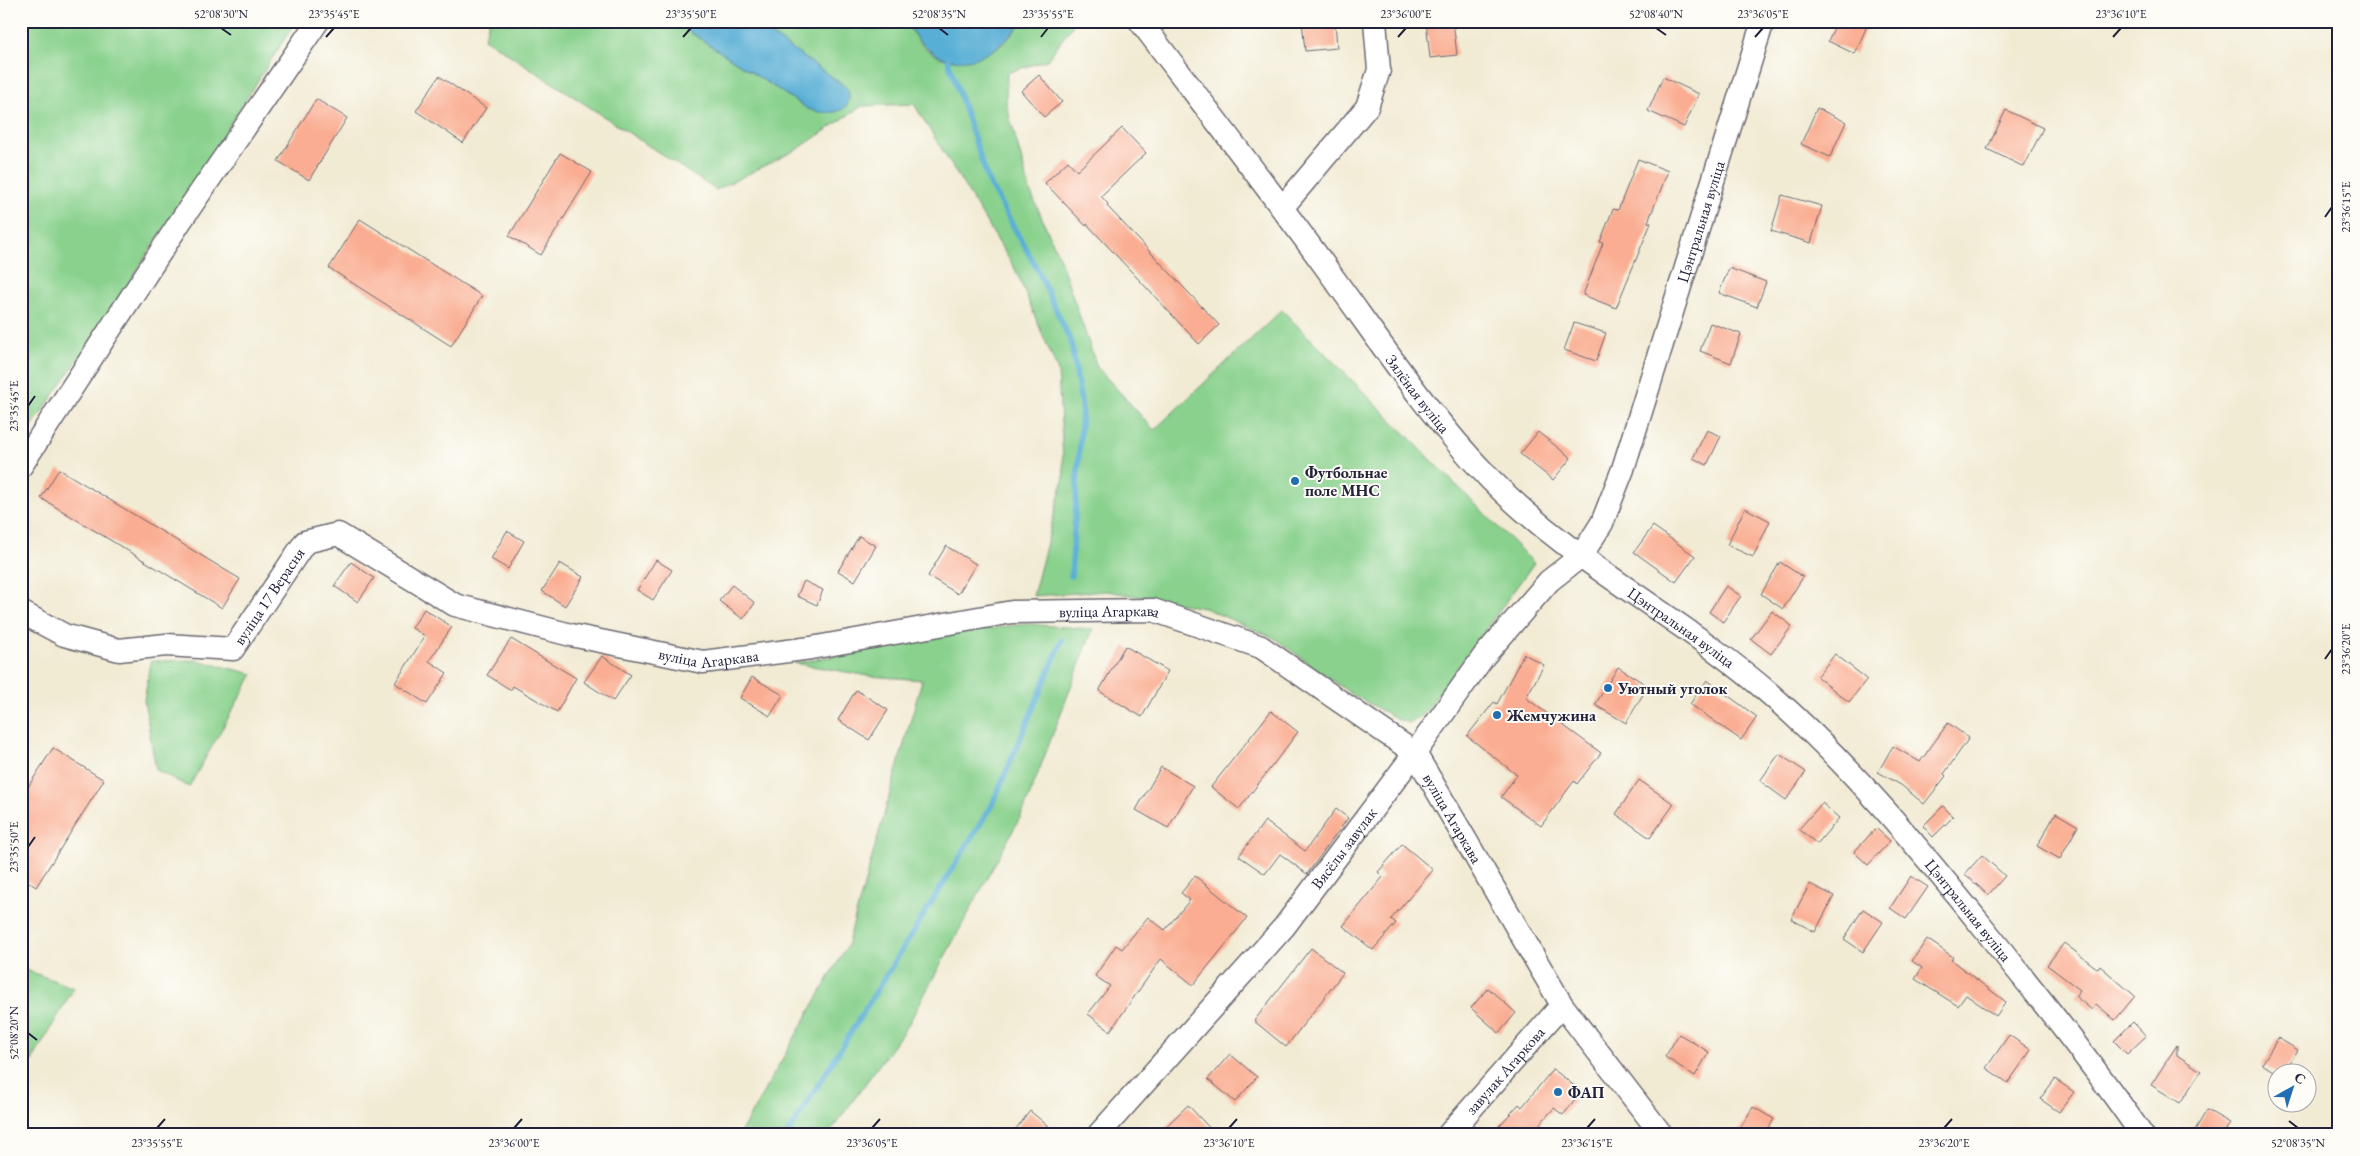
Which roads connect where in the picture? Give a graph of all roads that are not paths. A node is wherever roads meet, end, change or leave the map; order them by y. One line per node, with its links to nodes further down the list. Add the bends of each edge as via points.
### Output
1 (318, 21): 6 (street, via 182,219)
2 (1140, 21): 5 (street, Зялёная вуліца)
3 (1375, 21): 5 (street, via 1378,70 1367,107)
4 (1763, 21): 8 (street, Цэнтральная вуліца, via 1623,469 1602,523)
5 (1282, 208): 8 (street, Зялёная вуліца, via 1408,381 1462,448 1520,507)
6 (21, 466)
7 (338, 534): 9 (street, вуліца 17 Верасня, via 305,542 233,649 166,645 119,650 64,635); 10 (street, вуліца Агаркава, via 455,605 571,635 703,662 811,648 1012,612 1153,610 1261,646)
8 (1581, 556): 10 (street, Вясёлы завулак, via 1550,580 1484,656); 15 (street, Цэнтральная вуліца, via 1761,686 1842,762 1965,905 2056,1019)
9 (21, 612)
10 (1415, 754): 11 (street, вуліца Агаркава); 12 (street, Вясёлы завулак, via 1284,928)
11 (1562, 1005): 13 (street, завулак Агаркова); 14 (street, вуліца Агаркава)
12 (1098, 1135)
13 (1448, 1135)
14 (1662, 1135)
15 (2142, 1135)

